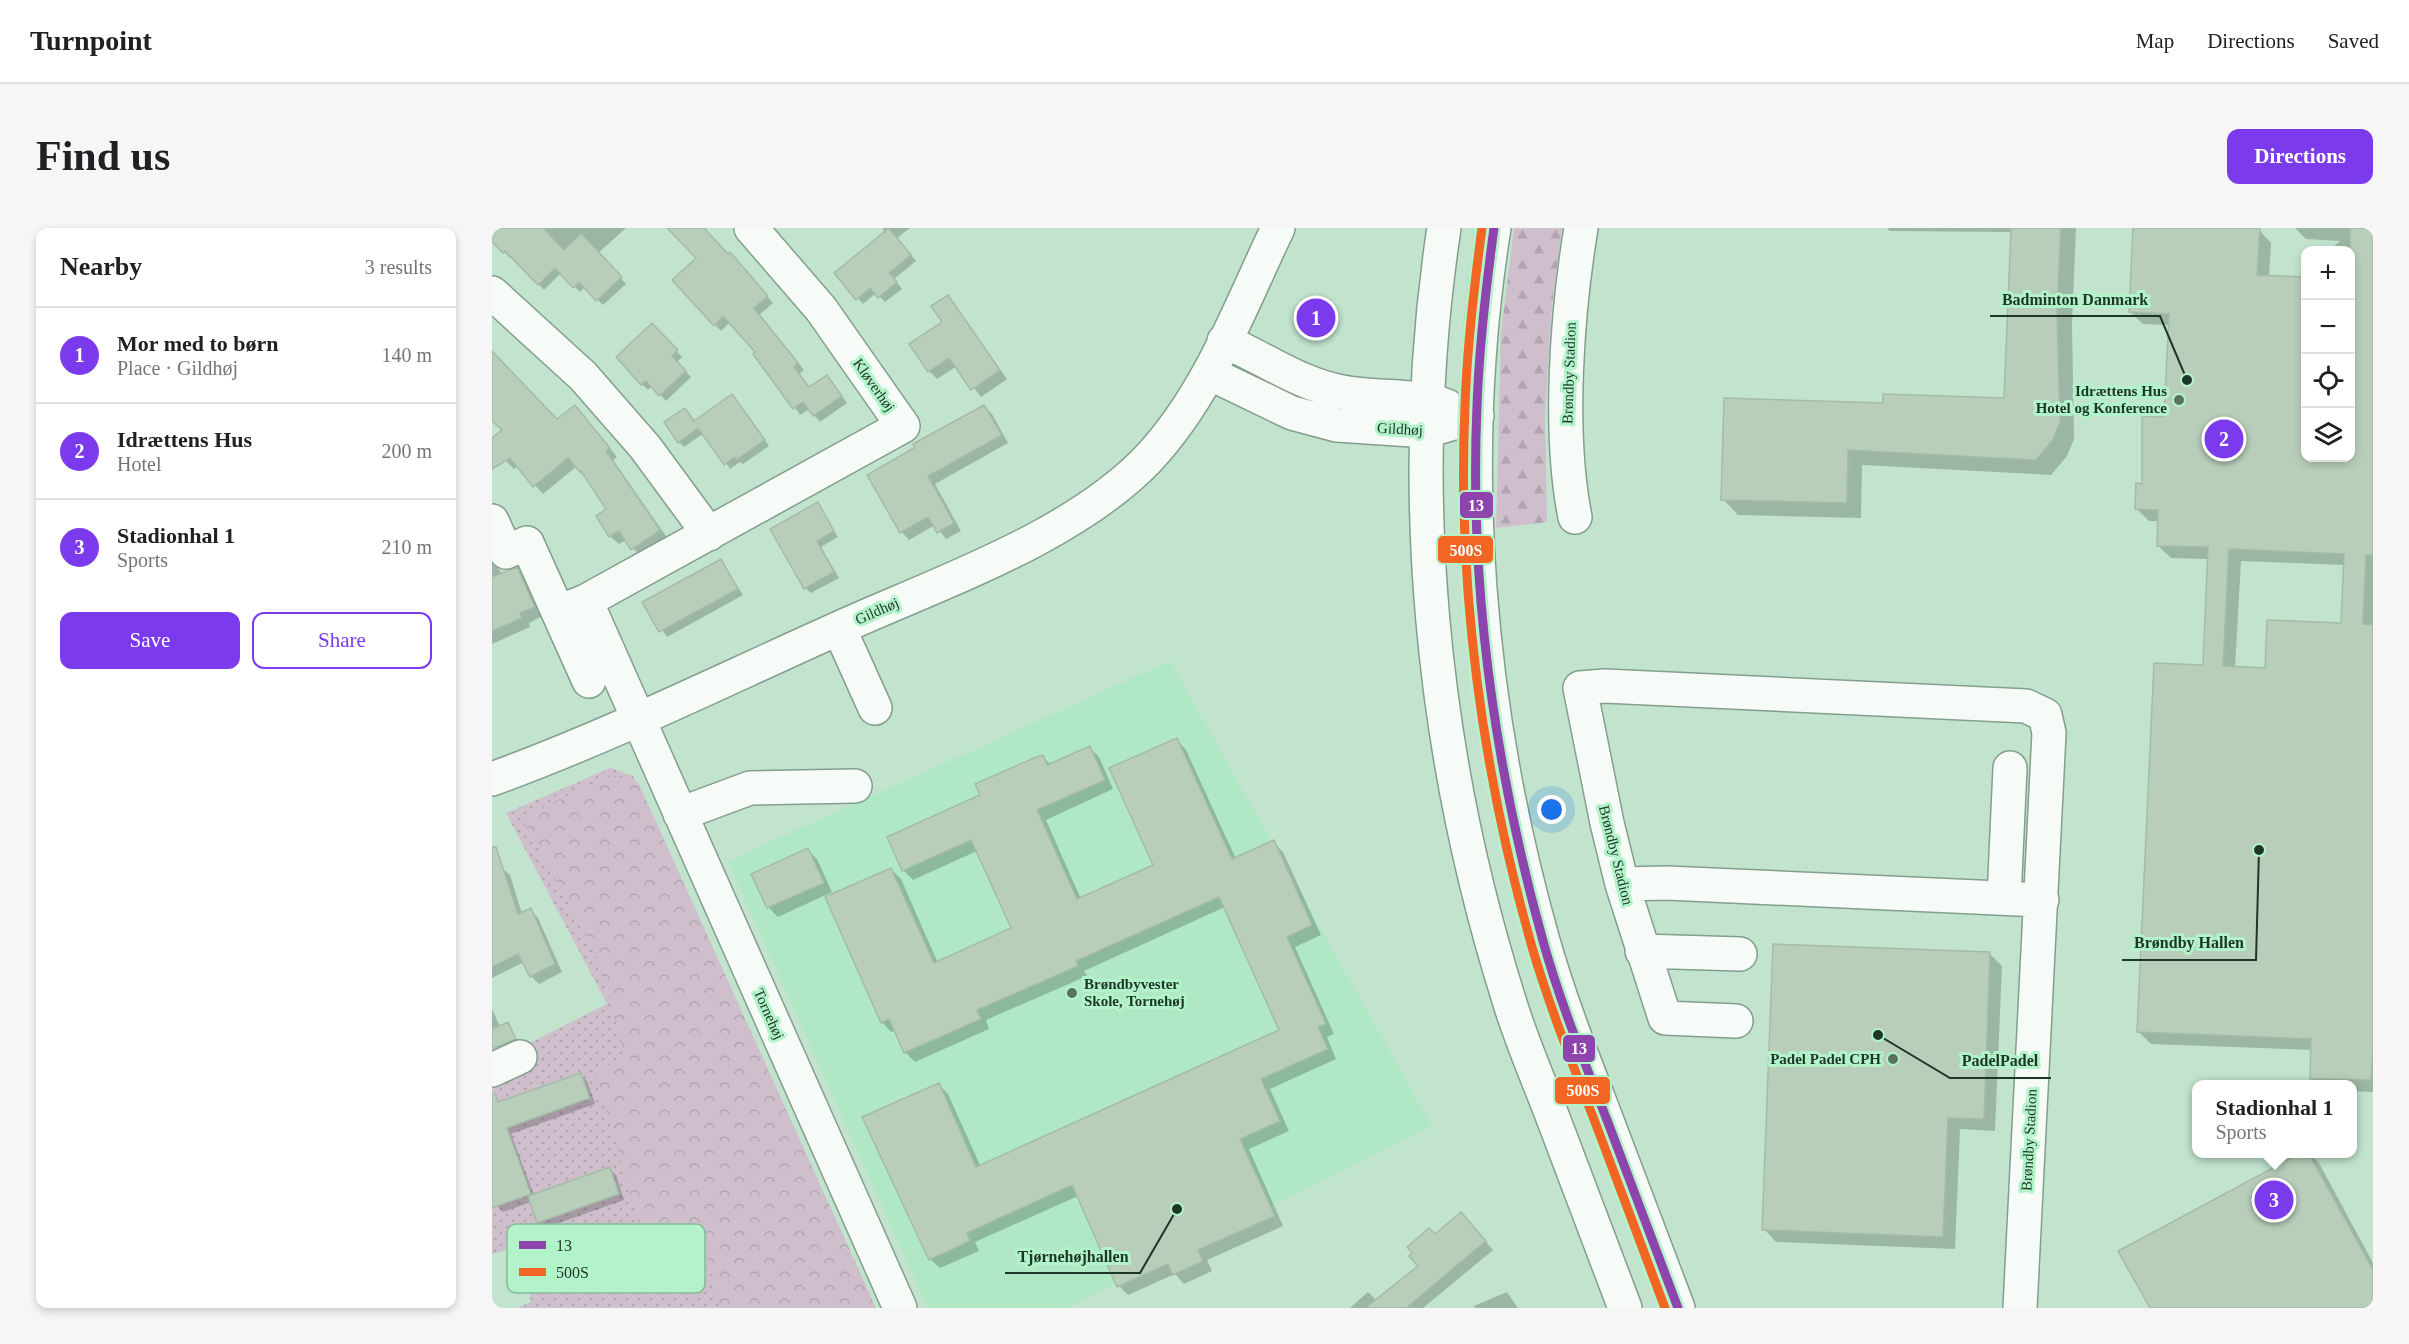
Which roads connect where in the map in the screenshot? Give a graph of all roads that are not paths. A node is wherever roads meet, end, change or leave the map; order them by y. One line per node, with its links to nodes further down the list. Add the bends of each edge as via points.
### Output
1 (751, 228): 14 (street, Kløverhøj, via 821,309 903,426)
2 (1278, 228): 7 (street, Gildhøj)
3 (1444, 228): 9 (street)
4 (1494, 228): 10 (street, via 1482,327)
5 (1581, 228): 12 (street, Brøndby Stadion, via 1567,403 1567,465)
6 (492, 293): 14 (street, via 583,376 645,447)
7 (1224, 341): 8 (street, Gildhøj); 9 (street, via 1319,386)
8 (1209, 373): 11 (street, Gildhøj, via 1315,420); 16 (street, Gildhøj, via 1181,419 1148,459 1108,496 1042,537)
9 (1428, 399): 10 (street); 11 (street)
10 (1477, 416): 11 (street, Gildhøj); 32 (street, via 1482,618 1495,718 1517,836 1558,987)
11 (1427, 431): 31 (street, via 1426,509 1437,654 1470,857 1509,1002)
12 (1575, 517)
13 (492, 520): 15 (street, via 506,552 527,543)
14 (709, 534): 15 (street, Kløverhøj)
15 (572, 607): 17 (street); 19 (street)
16 (839, 628): 18 (street); 19 (street, Gildhøj)
17 (589, 681)
18 (875, 708)
19 (637, 720): 21 (street, Gildhøj); 23 (street, Tornehøj)
20 (2010, 768): 25 (street)
21 (492, 779)
22 (855, 786): 23 (street, via 750,788)
23 (680, 814): 30 (street, Tornehøj)
24 (1622, 884): 25 (street); 26 (street, Brøndby Stadion, via 1580,688 1605,686 2036,709 2045,715 2049,733); 27 (street, Brøndby Stadion)
25 (2004, 898): 26 (street)
26 (2042, 900): 33 (street, Brøndby Stadion)
27 (1642, 951): 28 (street); 29 (street, Brøndby Stadion, via 1665,1018)
28 (1740, 954)
29 (1736, 1021)
30 (900, 1308)
31 (1625, 1308)
32 (1678, 1308)
33 (2020, 1308)

